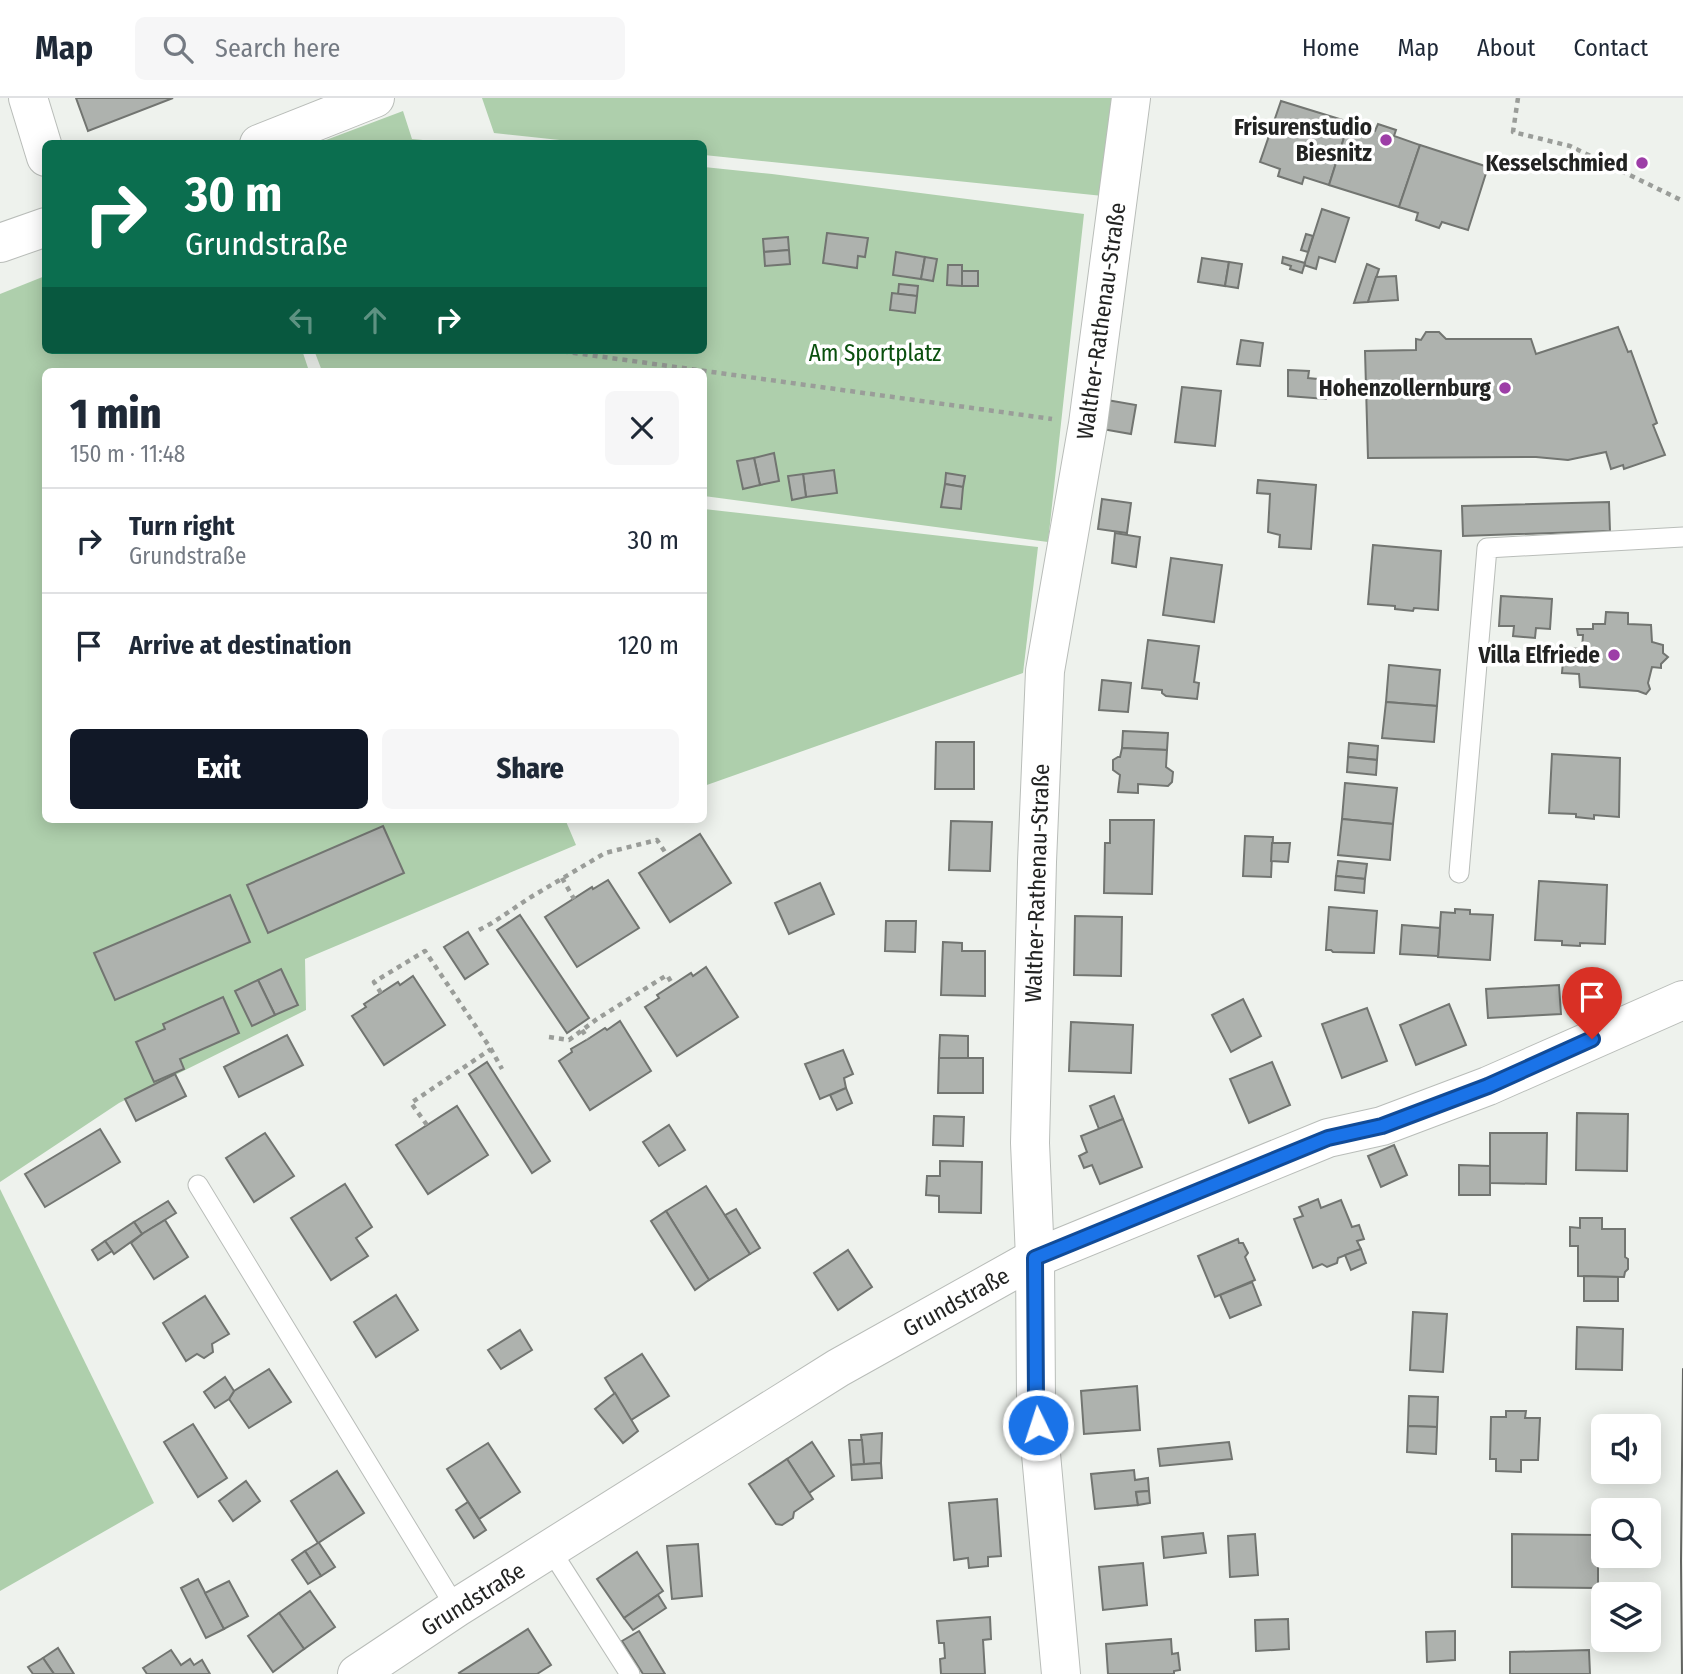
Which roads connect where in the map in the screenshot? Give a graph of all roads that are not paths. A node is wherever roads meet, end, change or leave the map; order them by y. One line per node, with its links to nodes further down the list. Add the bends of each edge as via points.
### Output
1 (28, 98): 5 (street)
2 (375, 98): 4 (street)
3 (1132, 98): 12 (street, Walther-Rathenau-Straße, via 1088,424 1045,671 1031,1130)
4 (269, 140)
5 (42, 144)
6 (42, 228): 7 (street)
7 (0, 243)
8 (1683, 537): 9 (lane, via 1487,548)
9 (1459, 873)
10 (1683, 999): 12 (street, Grundstraße, via 1488,1086 1382,1126 1328,1138)
11 (198, 1185): 14 (lane)
12 (1035, 1258): 13 (street, Grundstraße, via 838,1368); 17 (street, Walther-Rathenau-Straße, via 1036,1399)
13 (551, 1549): 14 (street, Grundstraße); 16 (lane)
14 (456, 1608): 15 (street, Grundstraße)
15 (357, 1674)
16 (630, 1674)
17 (1061, 1674)

